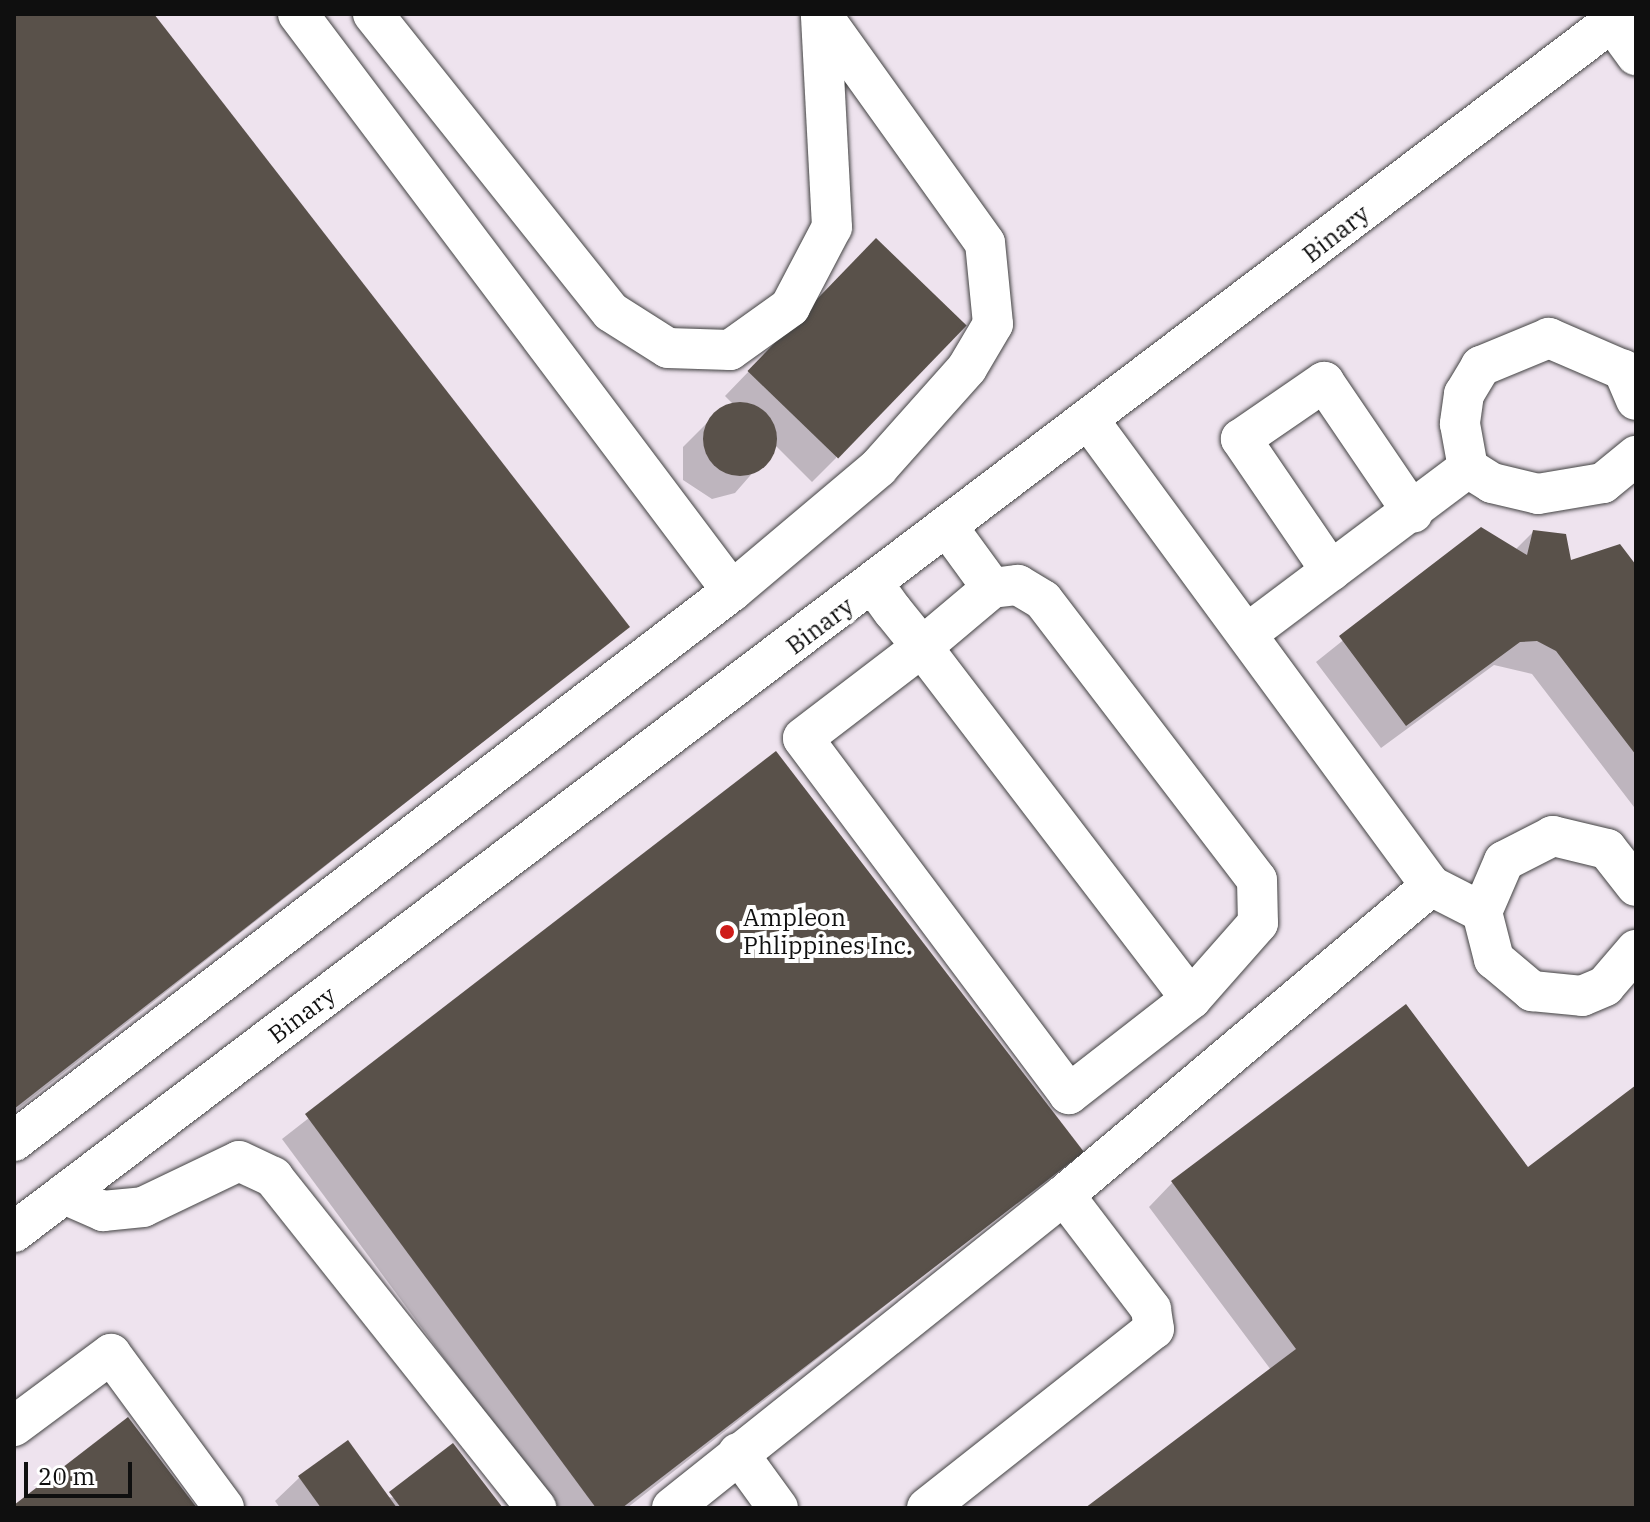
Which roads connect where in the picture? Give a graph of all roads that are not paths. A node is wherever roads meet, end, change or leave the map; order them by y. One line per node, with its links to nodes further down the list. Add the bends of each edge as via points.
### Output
1 (298, 14): 15 (street)
2 (373, 14): 3 (street, via 611,312 668,348 730,350 790,307 832,227)
3 (821, 14): 15 (street, via 985,243 993,324 967,368 878,468)
4 (1617, 18): 5 (street); 7 (street, Binary)
5 (1636, 55)
6 (1636, 400): 9 (street, via 1623,370 1549,338 1481,366 1464,394 1460,424)
7 (1091, 423): 11 (street, Binary); 16 (street)
8 (1636, 456): 9 (street, via 1603,483 1538,494 1492,483)
9 (1468, 468): 10 (street)
10 (1413, 513): 12 (street); 12 (street, via 1324,382 1241,439)
11 (949, 529): 13 (street, Binary); 14 (street)
12 (1331, 571): 16 (street)
13 (874, 585): 17 (street); 24 (street, Binary)
14 (992, 588): 17 (street); 22 (street, via 1018,585 1043,600 1257,880 1258,923)
15 (732, 591): 23 (street)
16 (1248, 633): 18 (street)
17 (922, 647): 22 (street); 22 (street, via 803,738 1069,1094)
18 (1431, 886): 20 (street); 25 (street)
19 (1636, 886): 20 (street, via 1607,849 1553,836 1504,861)
20 (1482, 912): 21 (street, via 1494,959 1532,991 1582,996 1605,986)
21 (1636, 950)
22 (1191, 999)
23 (14, 1141)
24 (64, 1194): 26 (street, Binary); 30 (street, via 103,1211 143,1207 239,1161 273,1177)
25 (1064, 1195): 28 (street); 33 (street, via 1151,1309 1154,1329)
26 (14, 1232)
27 (14, 1426): 29 (street, via 111,1354)
28 (738, 1453): 31 (street); 32 (street)
29 (224, 1508)
30 (536, 1508)
31 (672, 1508)
32 (778, 1508)
33 (927, 1508)

